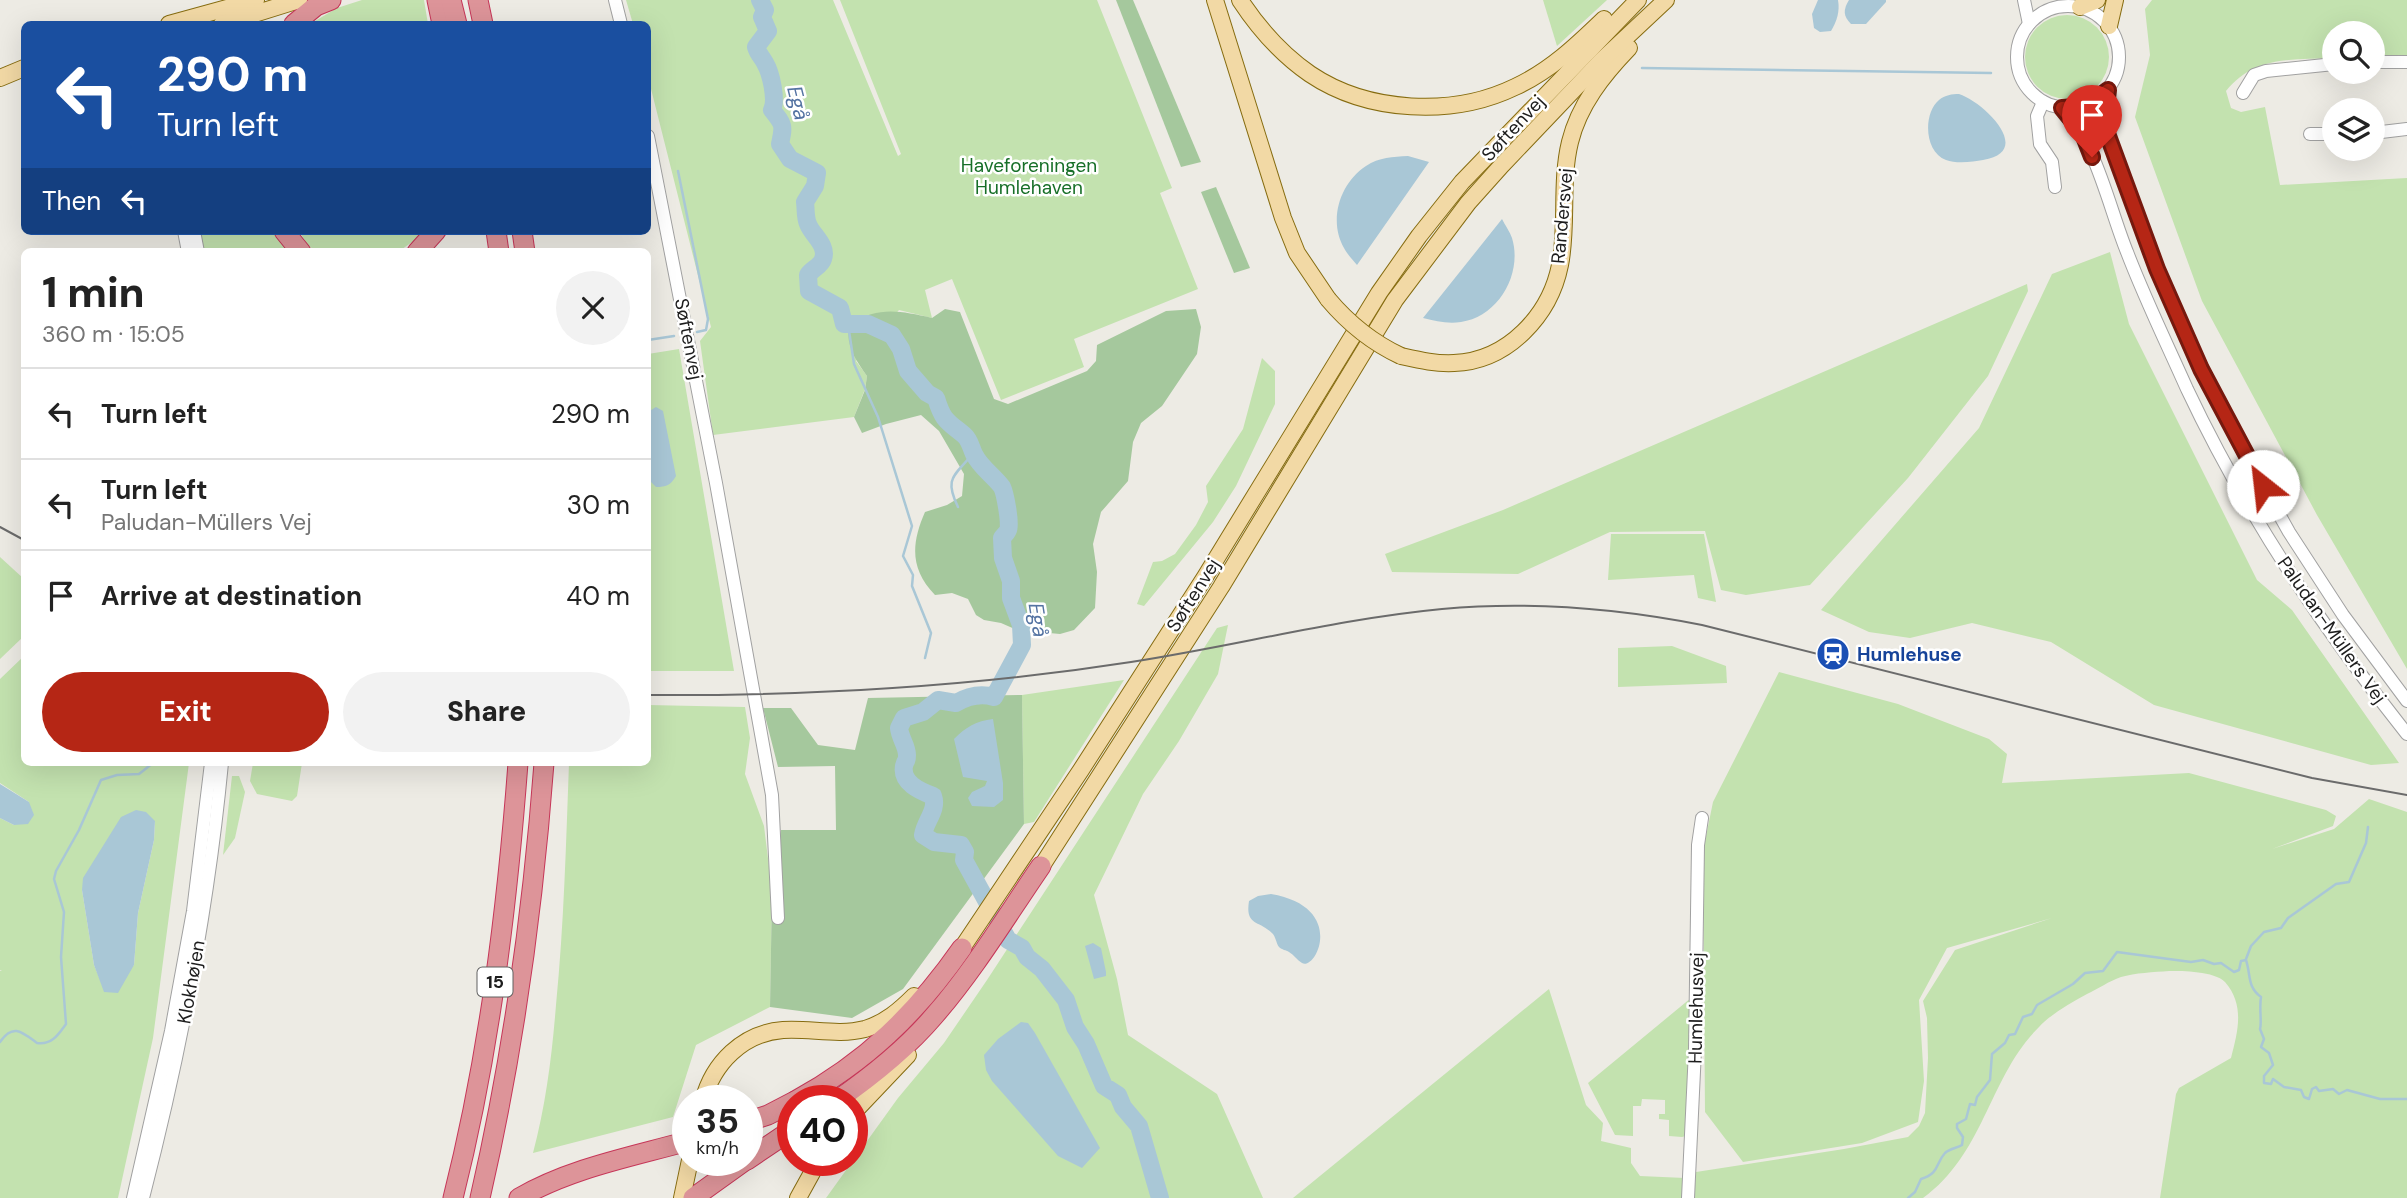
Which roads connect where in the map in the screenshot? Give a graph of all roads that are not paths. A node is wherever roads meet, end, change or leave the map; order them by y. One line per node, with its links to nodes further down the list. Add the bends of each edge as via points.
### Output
1 (256, 0): 19 (main road)
2 (299, 0): 20 (main road)
3 (331, 0): 21 (highway)
4 (437, 0): 22 (highway)
5 (451, 0): 23 (highway)
6 (478, 0): 24 (highway)
7 (615, 0): 25 (street)
8 (1215, 0): 13 (main road, Randersvej, bridge, via 1297,253 1328,299 1359,332 1401,356 1456,363 1488,355 1515,341 1553,292 1560,264 1567,162 1583,108 1603,77)
9 (1240, 0): 10 (main road, via 1278,48 1311,74 1348,93 1395,105 1441,107 1480,101 1534,76 1574,48)
10 (1623, 0)
11 (1638, 0): 57 (main road, Søftenvej, via 1462,182 1379,293 1197,589 1013,873)
12 (1666, 0): 55 (main road, Søftenvej, via 1502,165 1395,300 1221,587)
13 (1675, 0)
14 (2024, 0): 26 (street)
15 (2097, 0): 18 (main road)
16 (2115, 0): 27 (main road)
17 (2058, 3): 18 (street); 26 (street)
18 (2080, 7): 27 (street)
19 (180, 21)
20 (232, 21)
21 (298, 21)
22 (441, 21)
23 (456, 21)
24 (483, 21)
25 (620, 21)
26 (2029, 24): 36 (street, via 2017,51 2018,66 2022,80)
27 (2109, 26): 34 (street, via 2119,53)
28 (2385, 62): 29 (street)
29 (2407, 62)
30 (2322, 65): 35 (street, via 2254,75)
31 (21, 70): 33 (main road)
32 (21, 78): 33 (main road)
33 (0, 80)
34 (2108, 90): 37 (street, via 2092,102); 47 (street, Paludan-Müllers Vej, via 2104,125 2152,256 2201,369 2289,532)
35 (2243, 93)
36 (2043, 102): 37 (street); 43 (street, via 2037,116 2040,145 2052,162)
37 (2062, 108): 46 (street, Paludan-Müllers Vej, via 2083,134 2127,253 2190,393 2241,491)
38 (2407, 130): 39 (street)
39 (2385, 132)
40 (2310, 134): 41 (street)
41 (2322, 134)
42 (651, 151): 56 (street, Søftenvej, via 772,795)
43 (2054, 187)
44 (432, 235): 45 (highway)
45 (421, 248)
46 (2331, 634): 48 (street, via 2348,645); 49 (street, Paludan-Müllers Vej)
47 (2407, 701)
48 (2407, 722)
49 (2407, 734)
50 (211, 766): 67 (street, Klokhøjen, via 193,911)
51 (222, 766): 68 (street, Klokhøjen, via 204,912)
52 (518, 766): 69 (highway, 15, via 495,985)
53 (544, 766): 70 (highway, 15, via 521,988)
54 (1702, 818): 73 (street, Humlehusvej)
55 (1041, 866): 57 (highway)
56 (778, 918)
57 (970, 957): 58 (main road, Søftenvej, via 878,1024 851,1031 783,1030 750,1040 735,1048); 59 (highway, via 873,1051); 60 (highway, via 954,993 890,1060); 61 (main road, Søftenvej, via 939,1024)
58 (709, 1085)
59 (823, 1085)
60 (857, 1085)
61 (868, 1097)
62 (672, 1151): 66 (highway, via 599,1165)
63 (689, 1176): 71 (main road)
64 (723, 1176): 71 (highway)
65 (810, 1176): 72 (main road)
66 (521, 1197)
67 (133, 1198)
68 (144, 1198)
69 (453, 1198)
70 (480, 1198)
71 (690, 1198)
72 (798, 1198)
73 (1688, 1198)

